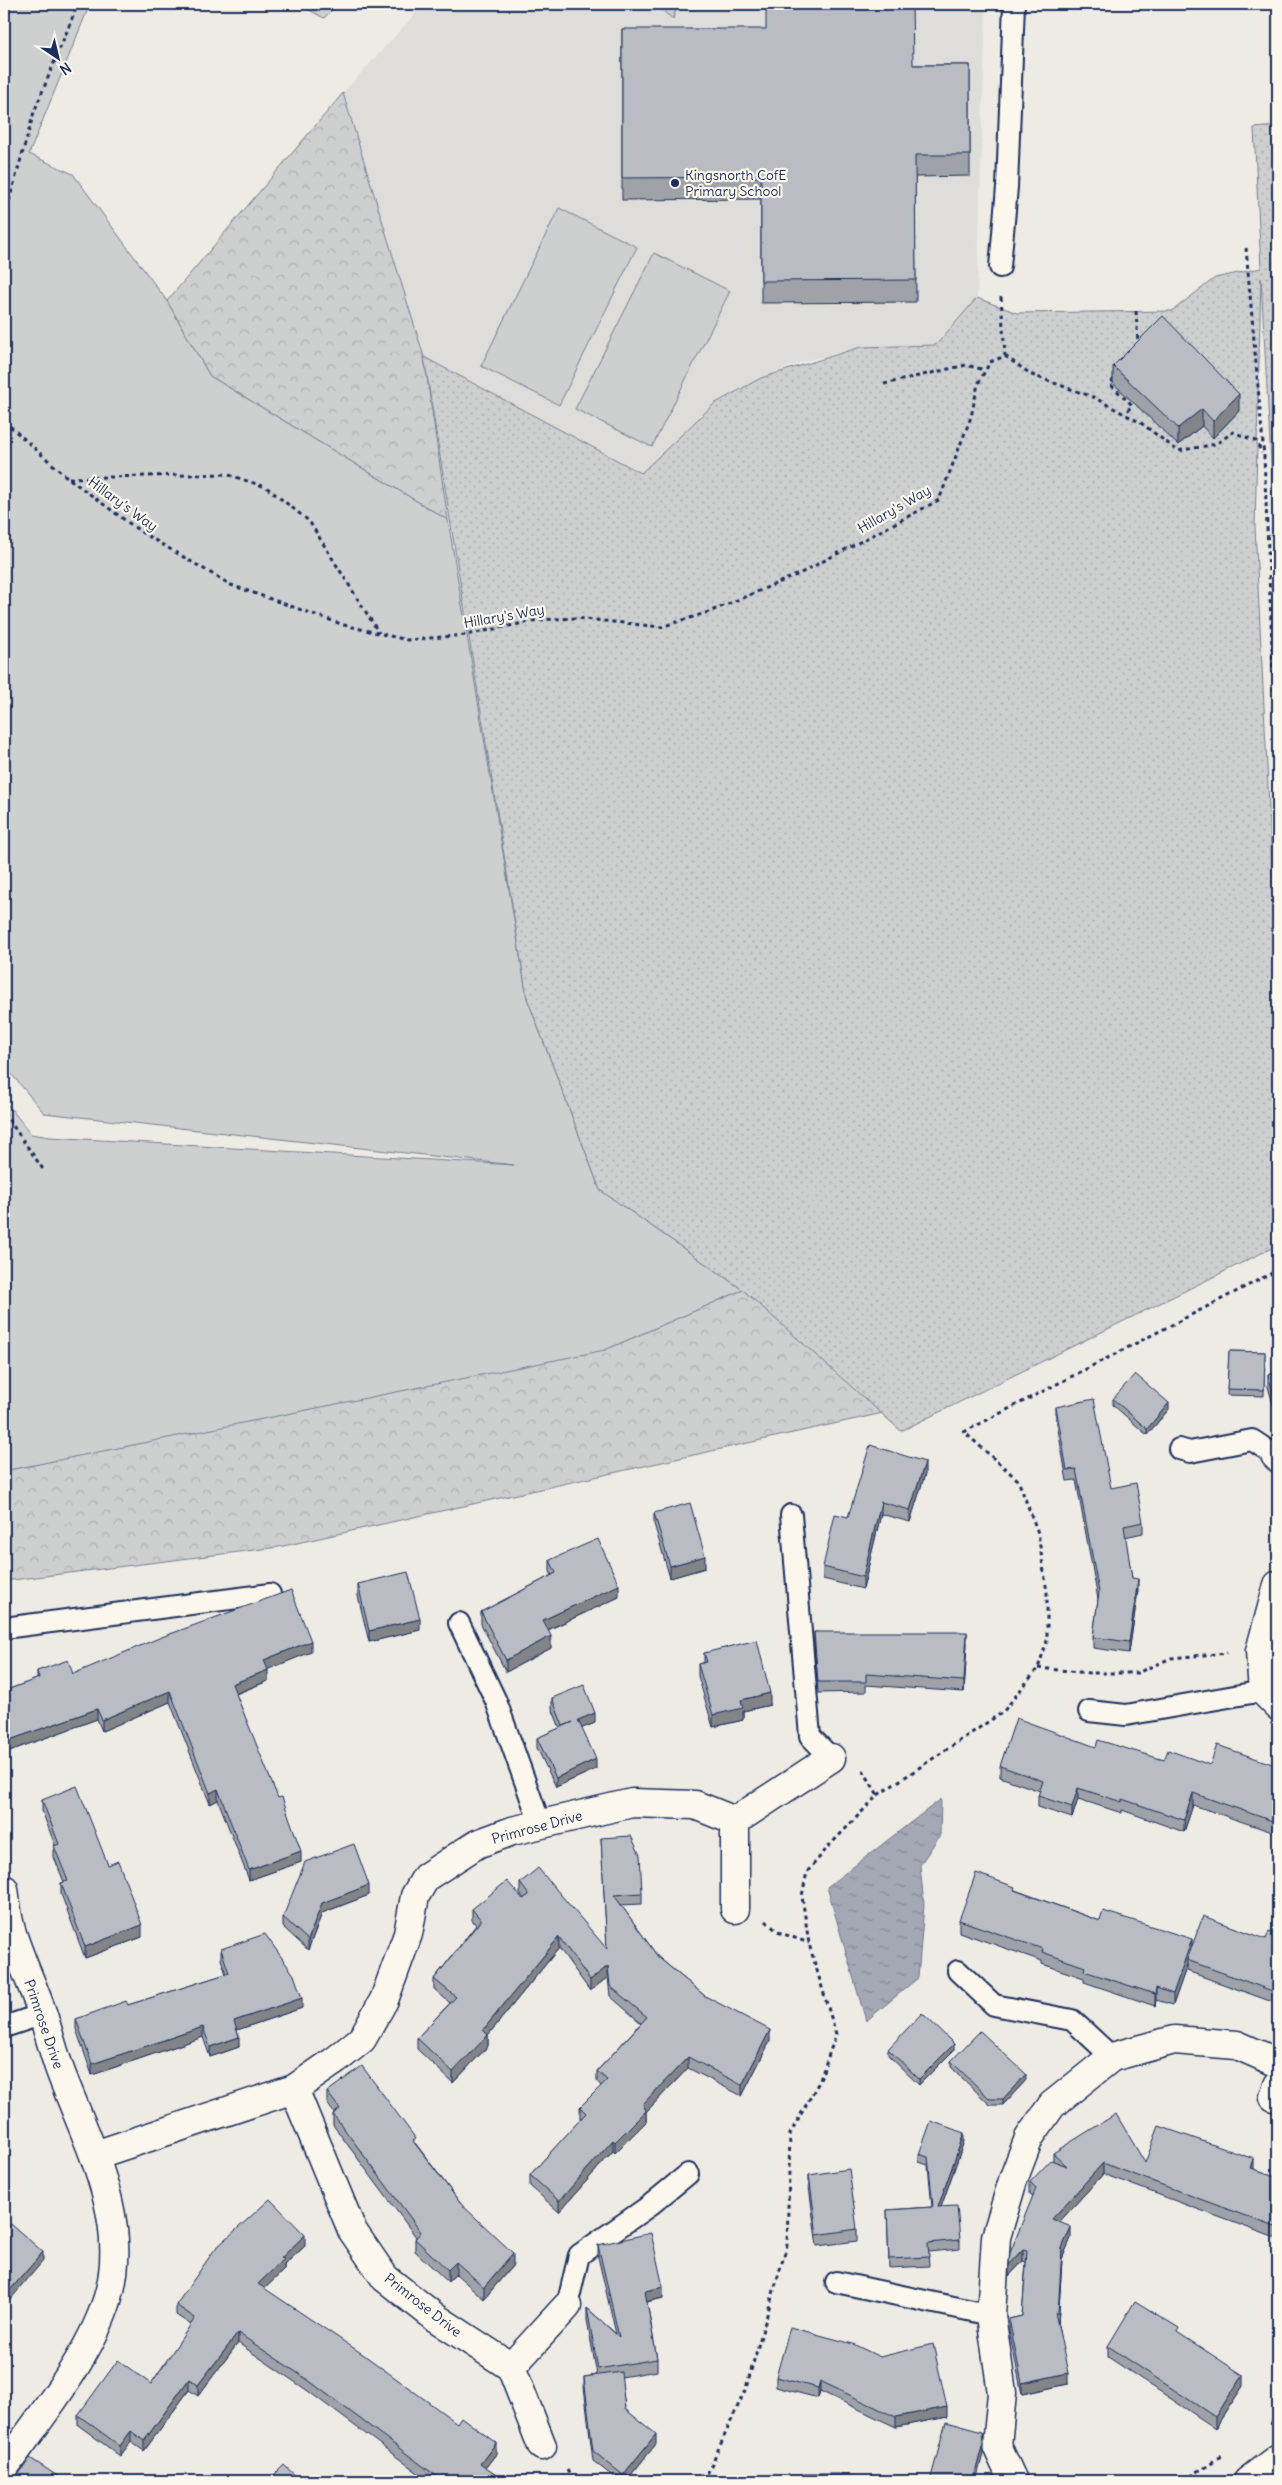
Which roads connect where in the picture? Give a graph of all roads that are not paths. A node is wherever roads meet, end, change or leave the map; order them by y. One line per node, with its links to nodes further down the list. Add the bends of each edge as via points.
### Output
1 (1014, 4): 2 (lane, via 1007,187)
2 (1000, 267)
3 (1179, 1449): 4 (lane, via 1190,1452 1252,1440)
4 (1277, 1456)
5 (791, 1515): 12 (lane, via 810,1736)
6 (1278, 1585): 10 (street, via 1260,1651)
7 (270, 1594): 9 (lane)
8 (459, 1623): 14 (lane, via 496,1701)
9 (4, 1628)
10 (1270, 1698): 11 (lane, via 1126,1715)
11 (1089, 1711)
12 (831, 1758): 13 (street)
13 (734, 1821): 14 (street, Primrose Drive, via 695,1805 632,1803); 16 (street)
14 (541, 1826): 22 (street, Primrose Drive, via 512,1831 477,1844 426,1877 415,1896 408,1934 384,2000 362,2039)
15 (4, 1889): 18 (street, Primrose Drive, via 10,1928)
16 (735, 1909)
17 (958, 1971): 20 (lane, via 994,2005 1072,2020)
18 (42, 2014): 19 (lane); 23 (street, Primrose Drive, via 60,2071)
19 (4, 2027)
20 (1112, 2057): 21 (street, via 1174,2040 1237,2046); 27 (street, via 1052,2104 1029,2138 996,2237)
21 (1278, 2063)
22 (294, 2089): 23 (street, Primrose Drive); 28 (street, Primrose Drive, via 352,2230 385,2278 436,2318)
23 (95, 2155): 31 (street, Primrose Drive, via 112,2217 115,2252 110,2291 93,2335 58,2392)
24 (688, 2174): 26 (lane, via 650,2206 579,2255)
25 (836, 2282): 27 (lane)
26 (567, 2306): 28 (street)
27 (991, 2314): 32 (street, via 1002,2393 997,2446)
28 (510, 2367): 29 (street)
29 (542, 2446)
30 (1278, 2458): 33 (street)
31 (4, 2468)
32 (1013, 2481)
33 (1248, 2481)

